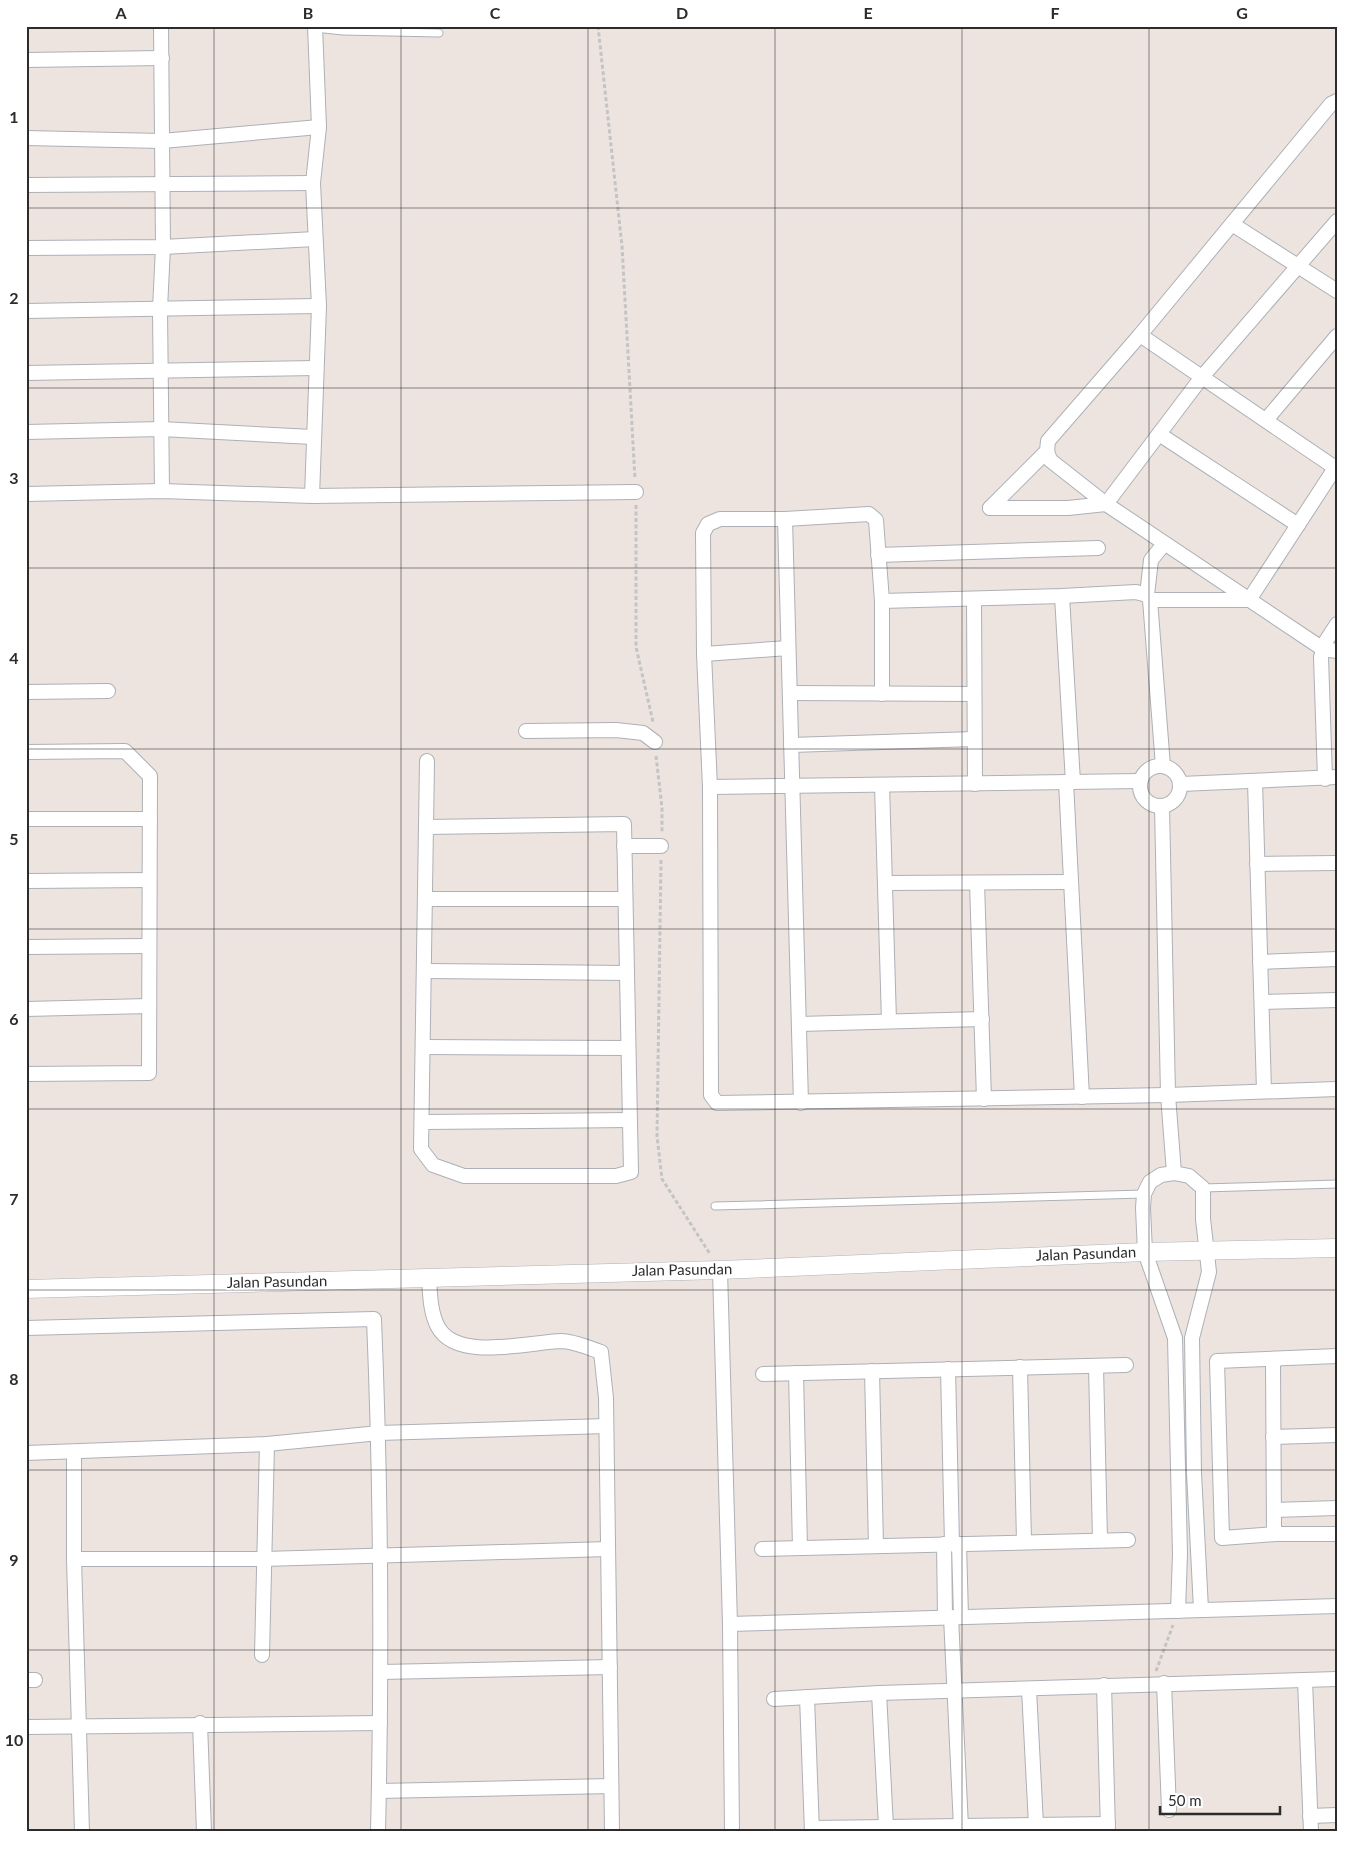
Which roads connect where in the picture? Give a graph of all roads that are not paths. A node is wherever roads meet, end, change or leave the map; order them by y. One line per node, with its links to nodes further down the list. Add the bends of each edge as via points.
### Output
1 (161, 26): 4 (street)
2 (315, 27): 3 (lane, via 343,31); 7 (street)
3 (440, 32)
4 (162, 58): 5 (street); 9 (street)
5 (26, 60)
6 (1337, 101): 14 (street, via 1331,104)
7 (319, 127): 9 (street); 10 (street)
8 (26, 138): 9 (street)
9 (162, 141): 12 (street)
10 (313, 183): 12 (street); 15 (street)
11 (26, 184): 12 (street)
12 (161, 184): 16 (street)
13 (1337, 221): 18 (street)
14 (1232, 224): 18 (street); 23 (street)
15 (315, 239): 16 (street); 20 (street)
16 (163, 247): 17 (street); 21 (street)
17 (26, 248)
18 (1298, 266): 19 (street); 28 (street)
19 (1337, 291)
20 (319, 306): 21 (street); 25 (street)
21 (160, 309): 22 (street); 26 (street)
22 (26, 310)
23 (1140, 335): 28 (street); 34 (street, via 1048,441)
24 (1337, 336): 29 (street)
25 (316, 368): 26 (street); 33 (street)
26 (161, 370): 27 (street); 30 (street)
27 (26, 373)
28 (1202, 377): 29 (street); 32 (street)
29 (1266, 420): 35 (street)
30 (161, 430): 31 (street); 33 (street); 36 (street)
31 (26, 432)
32 (1159, 434): 40 (street); 42 (street)
33 (313, 437): 39 (street)
34 (1047, 451): 40 (street, via 1050,460); 40 (street, via 990,508 1068,508)
35 (1336, 467): 42 (street)
36 (162, 491): 38 (street); 39 (street)
37 (636, 492): 39 (street)
38 (26, 494)
39 (312, 496)
40 (1106, 504): 43 (street)
41 (785, 518): 45 (street, via 868,514 876,520); 52 (street); 54 (street, via 720,518 704,528)
42 (1298, 525): 49 (street)
43 (1164, 544): 47 (street, via 1151,560); 49 (street)
44 (1098, 548): 45 (street)
45 (878, 555): 50 (street)
46 (1062, 596): 47 (street, via 1136,592); 48 (street); 69 (street)
47 (1149, 597): 49 (street); 66 (street)
48 (974, 599): 50 (street); 59 (street)
49 (1250, 600): 53 (street)
50 (882, 601): 58 (street)
51 (1337, 624): 53 (street)
52 (788, 648): 54 (street); 57 (street)
53 (1330, 650): 67 (street, via 1321,664)
54 (704, 654): 75 (street)
55 (108, 691): 56 (street)
56 (26, 692)
57 (790, 694): 58 (street); 63 (street)
58 (882, 694): 59 (street)
59 (974, 694): 61 (street)
60 (526, 731): 62 (street, via 616,730 643,733)
61 (974, 739): 63 (street); 71 (street)
62 (655, 742)
63 (791, 745): 74 (street)
64 (26, 752): 78 (street, via 125,751 150,776)
65 (427, 761): 79 (street)
66 (1163, 766): 68 (street, via 1145,772); 72 (street, via 1172,770)
67 (1331, 778): 70 (street)
68 (1140, 781): 69 (street); 76 (street, via 1144,799 1152,805)
69 (1070, 782): 71 (street); 86 (street)
70 (1255, 782): 72 (street); 83 (street)
71 (975, 784): 73 (street)
72 (1180, 784): 76 (street, via 1178,796)
73 (882, 785): 74 (street); 87 (street)
74 (792, 786): 75 (street); 103 (street)
75 (710, 787): 112 (street, via 711,1096 721,1105)
76 (1162, 806): 109 (street)
77 (26, 819): 78 (street)
78 (150, 819): 84 (street)
79 (426, 828): 80 (street, via 624,824); 89 (street)
80 (624, 846): 81 (street); 90 (street)
81 (661, 846)
82 (1337, 863): 83 (street)
83 (1257, 864): 94 (street)
84 (149, 880): 85 (street); 91 (street)
85 (26, 881)
86 (1071, 882): 88 (street); 110 (street)
87 (885, 883): 88 (street); 102 (street)
88 (977, 883): 101 (street)
89 (425, 899): 90 (street); 95 (street)
90 (625, 899): 96 (street)
91 (149, 946): 92 (street); 99 (street)
92 (26, 947)
93 (1337, 959): 94 (street)
94 (1260, 962): 98 (street)
95 (425, 971): 96 (street); 104 (street)
96 (626, 973): 105 (street)
97 (1337, 1000): 98 (street)
98 (1263, 1002): 108 (street)
99 (149, 1006): 100 (street); 106 (street, via 149,1073)
100 (26, 1009)
101 (982, 1019): 102 (street); 111 (street)
102 (889, 1022): 103 (street)
103 (799, 1024): 112 (street)
104 (424, 1047): 105 (street); 114 (street)
105 (628, 1048): 113 (street)
106 (26, 1074)
107 (1337, 1089): 108 (street)
108 (1264, 1091): 109 (street)
109 (1168, 1096): 110 (street); 115 (street)
110 (1082, 1097): 111 (street)
111 (984, 1099): 112 (street)
112 (801, 1103)
113 (629, 1120): 114 (street); 114 (street, via 631,1172 616,1176 464,1176 433,1166 421,1149)
114 (423, 1122)
115 (1174, 1173): 117 (street, via 1188,1176); 118 (street, via 1161,1175 1150,1182)
116 (1337, 1184): 117 (lane)
117 (1203, 1188): 122 (street)
118 (1144, 1194): 119 (lane); 121 (street)
119 (715, 1206)
120 (1337, 1248): 122 (street, Jalan Pasundan)
121 (1146, 1252): 122 (street, Jalan Pasundan); 123 (street, Jalan Pasundan); 159 (street, via 1175,1338 1180,1554)
122 (1207, 1252): 160 (street, via 1209,1272 1192,1338)
123 (720, 1270): 124 (street, Jalan Pasundan); 162 (street)
124 (429, 1278): 125 (street, Jalan Pasundan); 136 (street, via 431,1303 438,1327 454,1343 503,1348 563,1341 601,1352)
125 (26, 1288)
126 (26, 1328): 137 (street, via 374,1319)
127 (1337, 1356): 128 (street)
128 (1276, 1360): 139 (street, via 1273,1363); 145 (street, via 1217,1360 1222,1538)
129 (1126, 1365): 130 (street)
130 (1096, 1366): 131 (street); 147 (street)
131 (1020, 1367): 132 (street); 149 (street)
132 (948, 1369): 133 (street); 150 (street)
133 (872, 1371): 134 (street); 151 (street)
134 (796, 1373): 135 (street); 152 (street)
135 (763, 1374)
136 (606, 1426): 137 (street); 154 (street)
137 (379, 1433): 140 (street); 155 (street)
138 (1337, 1435): 139 (street)
139 (1273, 1437): 144 (street)
140 (267, 1444): 141 (street); 157 (street)
141 (74, 1452): 142 (street); 156 (street)
142 (26, 1453)
143 (1337, 1508): 144 (street)
144 (1274, 1510): 145 (street)
145 (1276, 1534): 146 (street)
146 (1337, 1534)
147 (1100, 1540): 148 (street); 149 (street)
148 (1128, 1540)
149 (1024, 1542): 150 (street)
150 (952, 1544): 151 (street); 161 (street)
151 (876, 1546): 152 (street)
152 (800, 1548): 153 (street)
153 (762, 1549)
154 (608, 1550): 155 (street); 164 (street)
155 (381, 1556): 157 (street); 165 (street)
156 (74, 1559): 157 (street); 178 (street)
157 (264, 1559): 163 (street)
158 (1337, 1606): 160 (street)
159 (1178, 1610): 160 (street); 161 (street)
160 (1201, 1610)
161 (952, 1617): 162 (street); 171 (street)
162 (730, 1624): 193 (street)
163 (262, 1655)
164 (610, 1667): 165 (street); 179 (street)
165 (381, 1672): 176 (street)
166 (1305, 1680): 167 (street); 168 (street); 183 (street)
167 (1337, 1680)
168 (1158, 1684): 169 (street); 181 (street)
169 (1104, 1685): 170 (street); 187 (street)
170 (1029, 1689): 171 (street); 184 (street)
171 (955, 1691): 172 (street); 185 (street)
172 (879, 1693): 173 (street); 186 (street)
173 (807, 1697): 174 (street); 188 (street)
174 (774, 1698)
175 (200, 1723): 176 (street); 178 (street); 190 (street)
176 (380, 1723): 180 (street)
177 (26, 1727): 178 (street)
178 (80, 1727): 189 (street)
179 (611, 1786): 180 (street); 192 (street)
180 (379, 1791): 191 (street)
181 (1169, 1810)
182 (1337, 1815): 183 (street)
183 (1310, 1816): 194 (street)
184 (1036, 1825): 185 (street); 187 (street)
185 (961, 1827): 186 (street)
186 (886, 1828): 188 (street)
187 (1108, 1828)
188 (812, 1830)
189 (82, 1832)
190 (204, 1832)
191 (378, 1832)
192 (612, 1832)
193 (732, 1832)
194 (1311, 1832)

